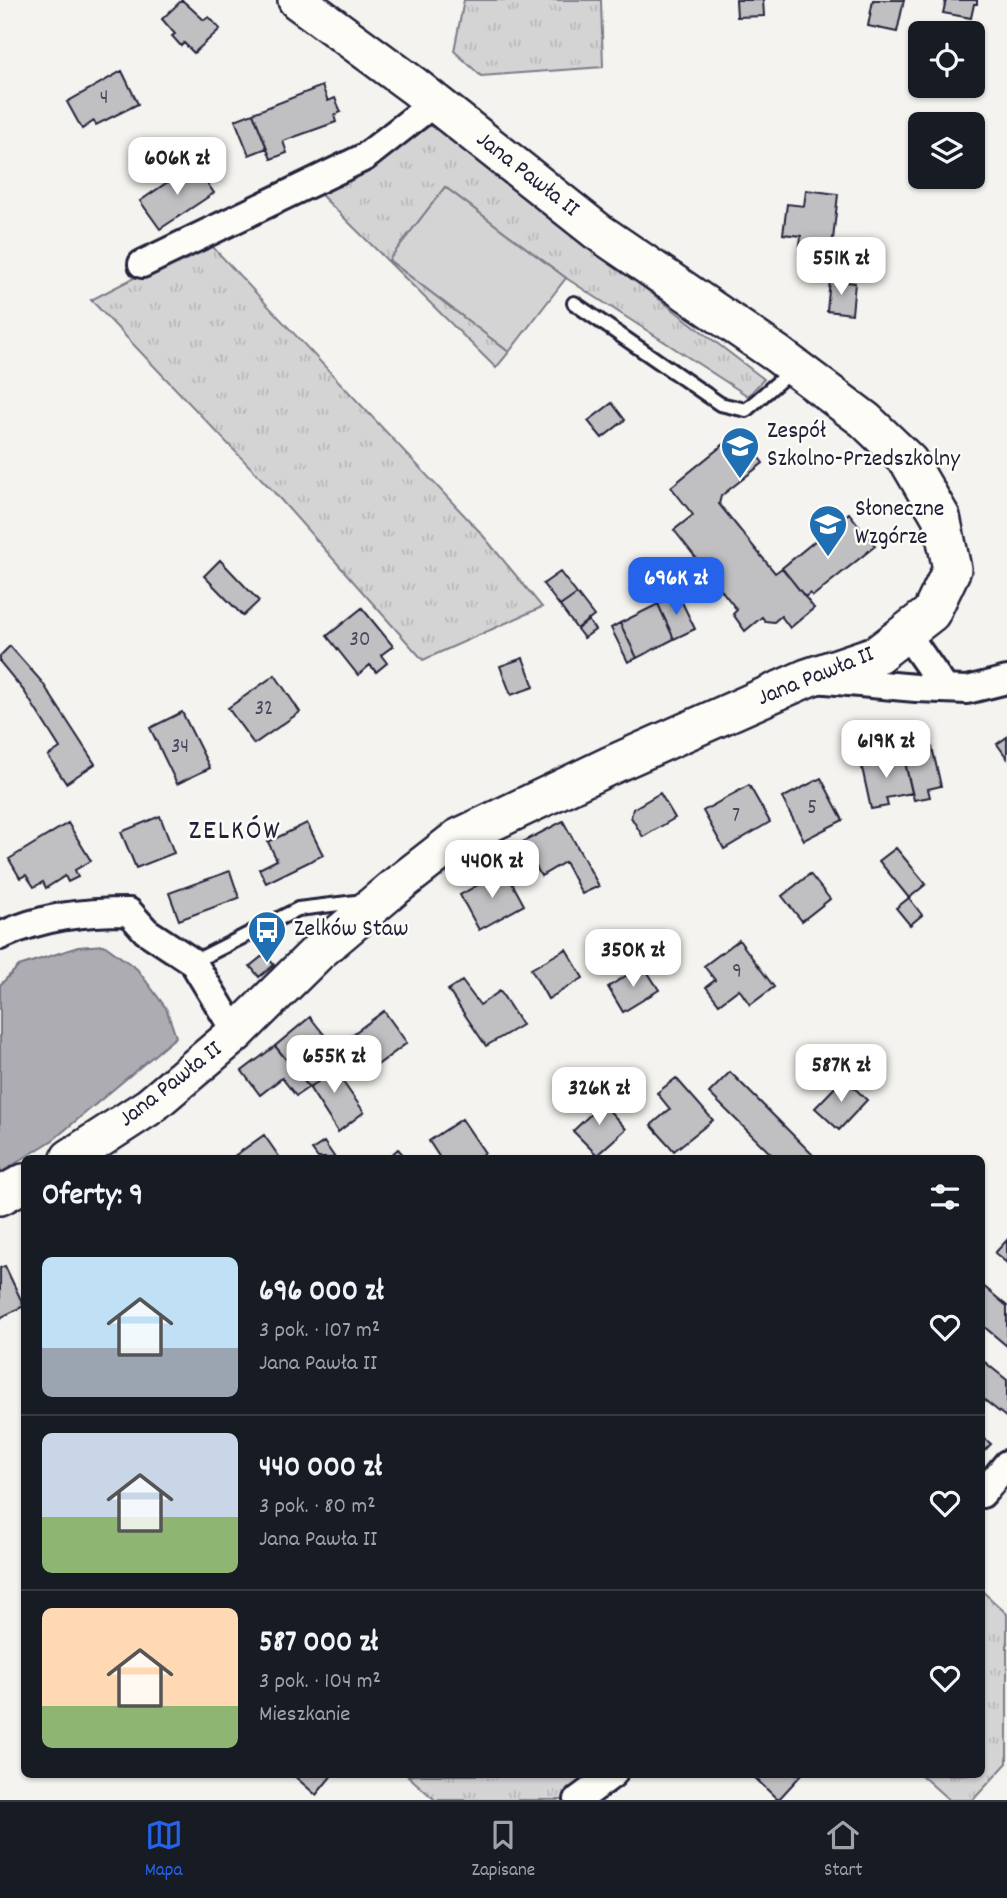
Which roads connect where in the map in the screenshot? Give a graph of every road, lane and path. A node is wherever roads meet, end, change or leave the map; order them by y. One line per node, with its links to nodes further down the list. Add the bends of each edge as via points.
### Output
1 (297, 0): 2 (street, Jana Pawła II)
2 (435, 102): 3 (street, via 365,157); 5 (street, Jana Pawła II, via 597,231)
3 (142, 264)
4 (574, 303): 5 (lane, via 720,404 747,410)
5 (795, 367): 6 (street, Jana Pawła II, via 865,420 909,462 941,517 952,569 931,613)
6 (905, 633): 7 (street, Jana Pawła II, via 878,654); 9 (street)
7 (807, 678): 9 (street); 10 (street, Jana Pawła II, via 458,838)
8 (1007, 680): 9 (street, via 967,690)
9 (945, 689)
10 (381, 899): 12 (lane, via 298,909); 13 (street, Jana Pawła II, via 318,952)
11 (0, 936): 12 (street, Jana Pawła II, via 27,923 87,912 129,912 146,932)
12 (193, 961): 13 (street, Jana Pawła II)
13 (236, 1032): 14 (street, Jana Pawła II, via 150,1106)
14 (75, 1155)
15 (21, 1185): 16 (street)
16 (0, 1196)
17 (1007, 1464): 18 (street)
18 (985, 1490)
19 (608, 1778): 20 (street)
20 (578, 1800)

